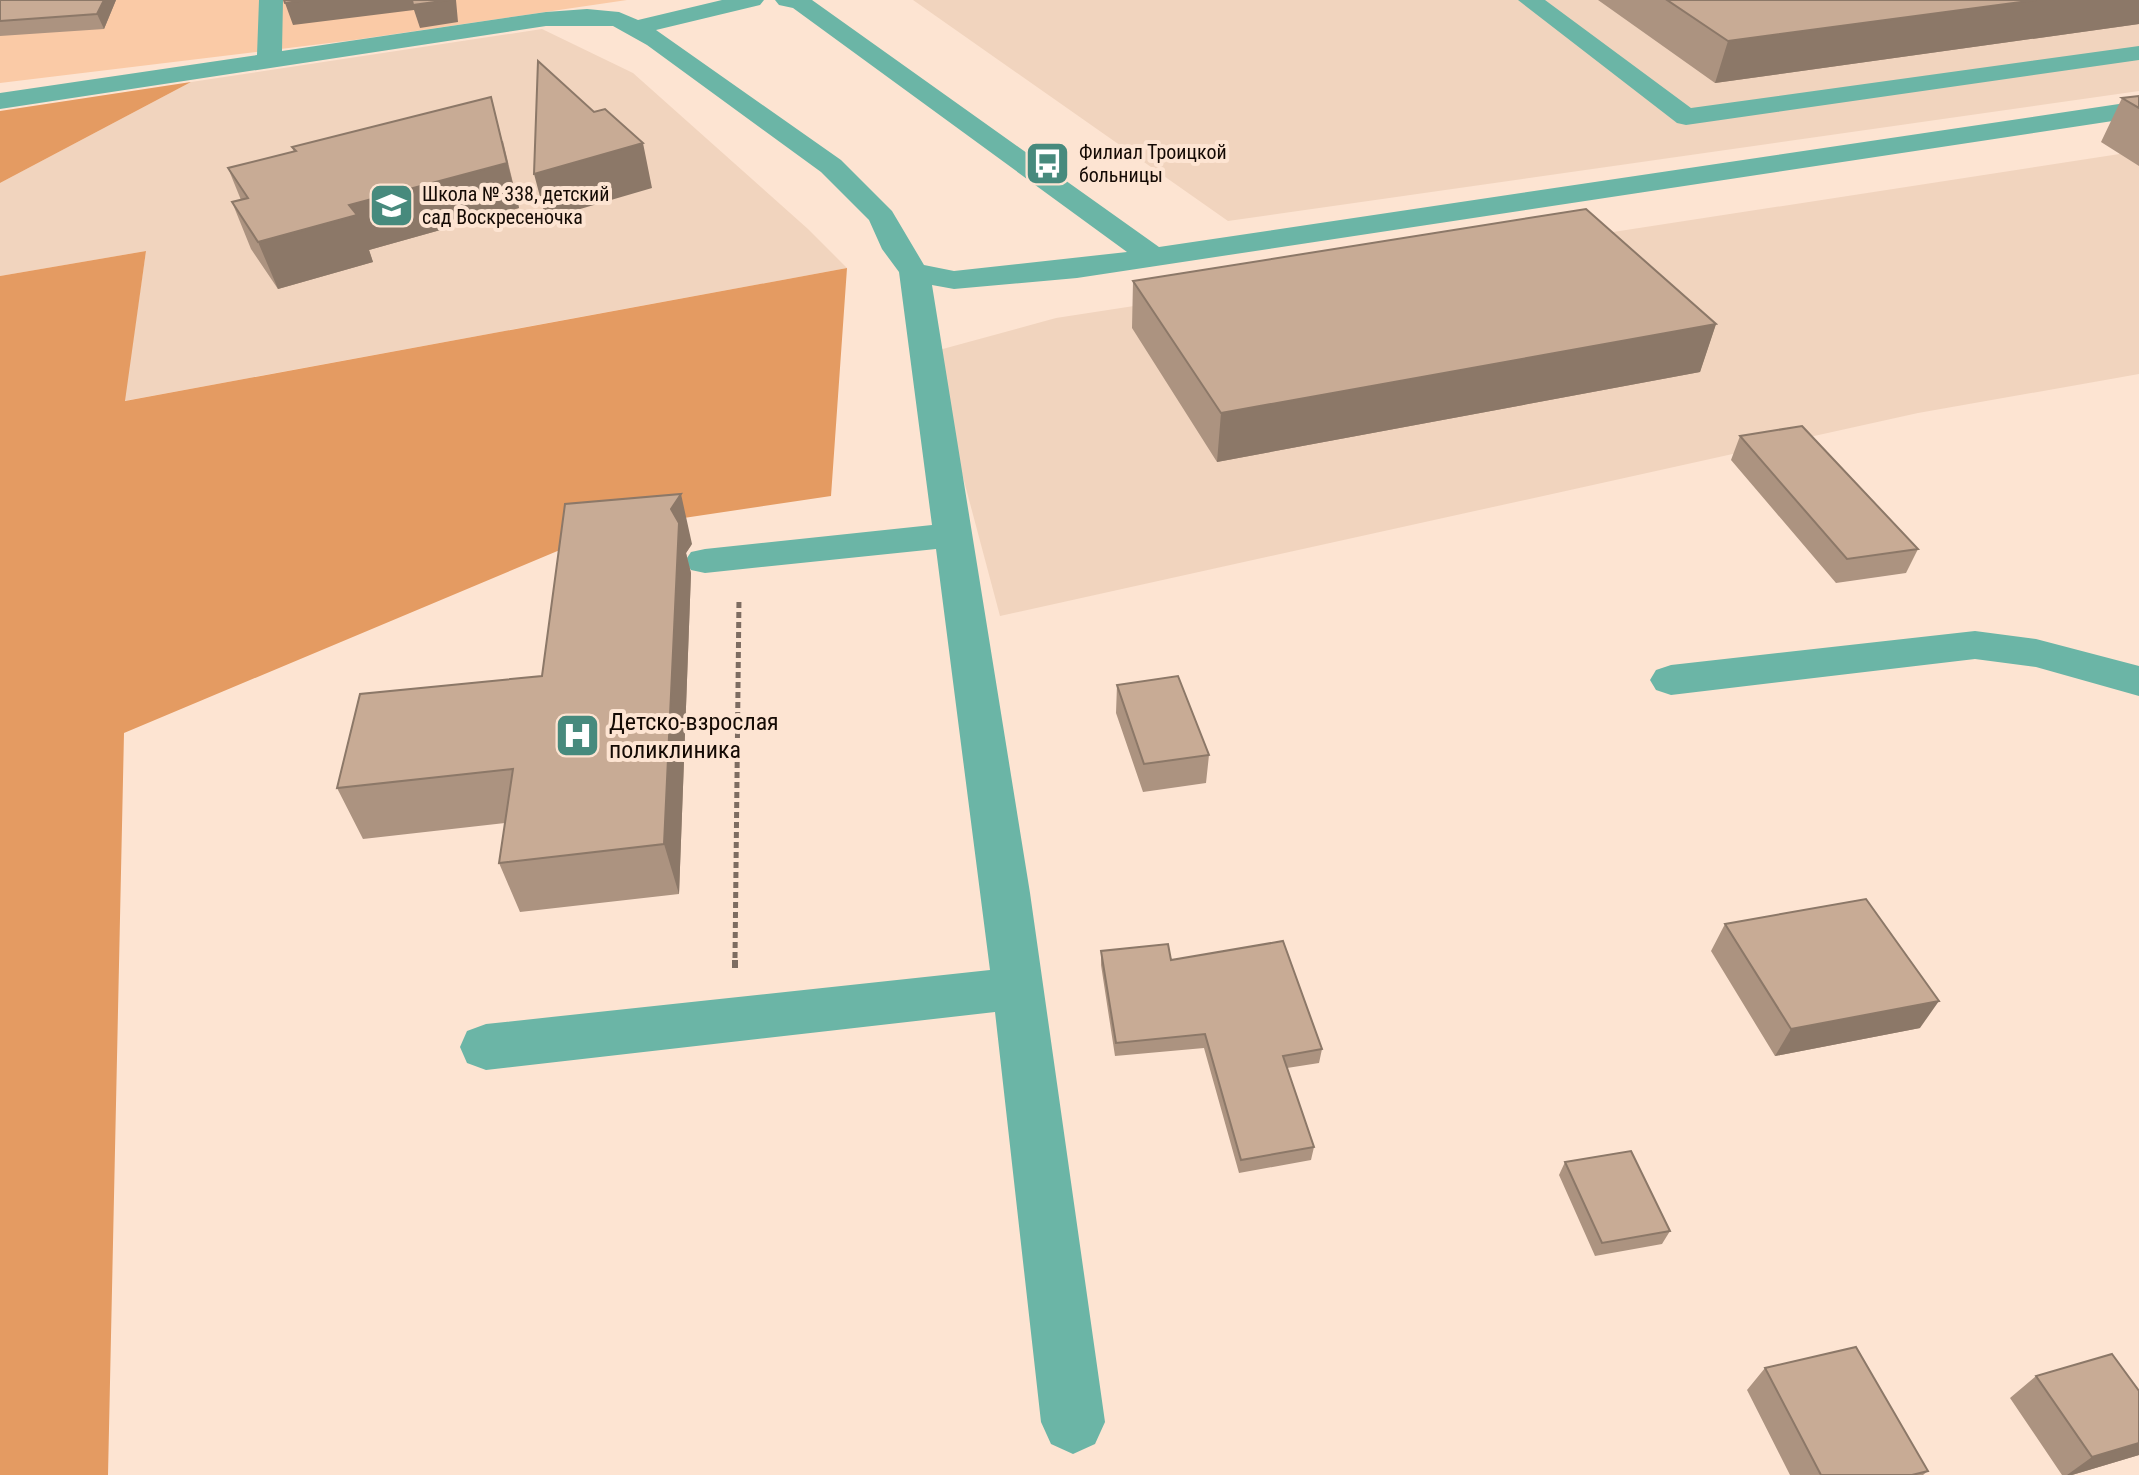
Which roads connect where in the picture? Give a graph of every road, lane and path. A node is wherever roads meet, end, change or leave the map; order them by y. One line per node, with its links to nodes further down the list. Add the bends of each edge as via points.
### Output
1 (271, 0): 8 (street)
2 (752, 0): 6 (street)
3 (787, 0): 11 (street, via 800,2)
4 (1530, 0): 7 (street, via 1686,117)
5 (543, 10): 6 (street, via 619,19); 8 (street)
6 (634, 28): 12 (street, via 831,166 882,217)
7 (2139, 53)
8 (269, 61): 9 (street)
9 (0, 101)
10 (2139, 109): 11 (street)
11 (1153, 257): 12 (street, via 954,280)
12 (914, 272): 13 (street)
13 (953, 535): 14 (street); 19 (street)
14 (705, 561)
15 (739, 589): 18 (path)
16 (1671, 680): 17 (street, via 1975,645 2036,653)
17 (2139, 681)
18 (735, 977)
19 (1018, 988): 20 (street); 21 (street)
20 (486, 1047)
21 (1073, 1422)

